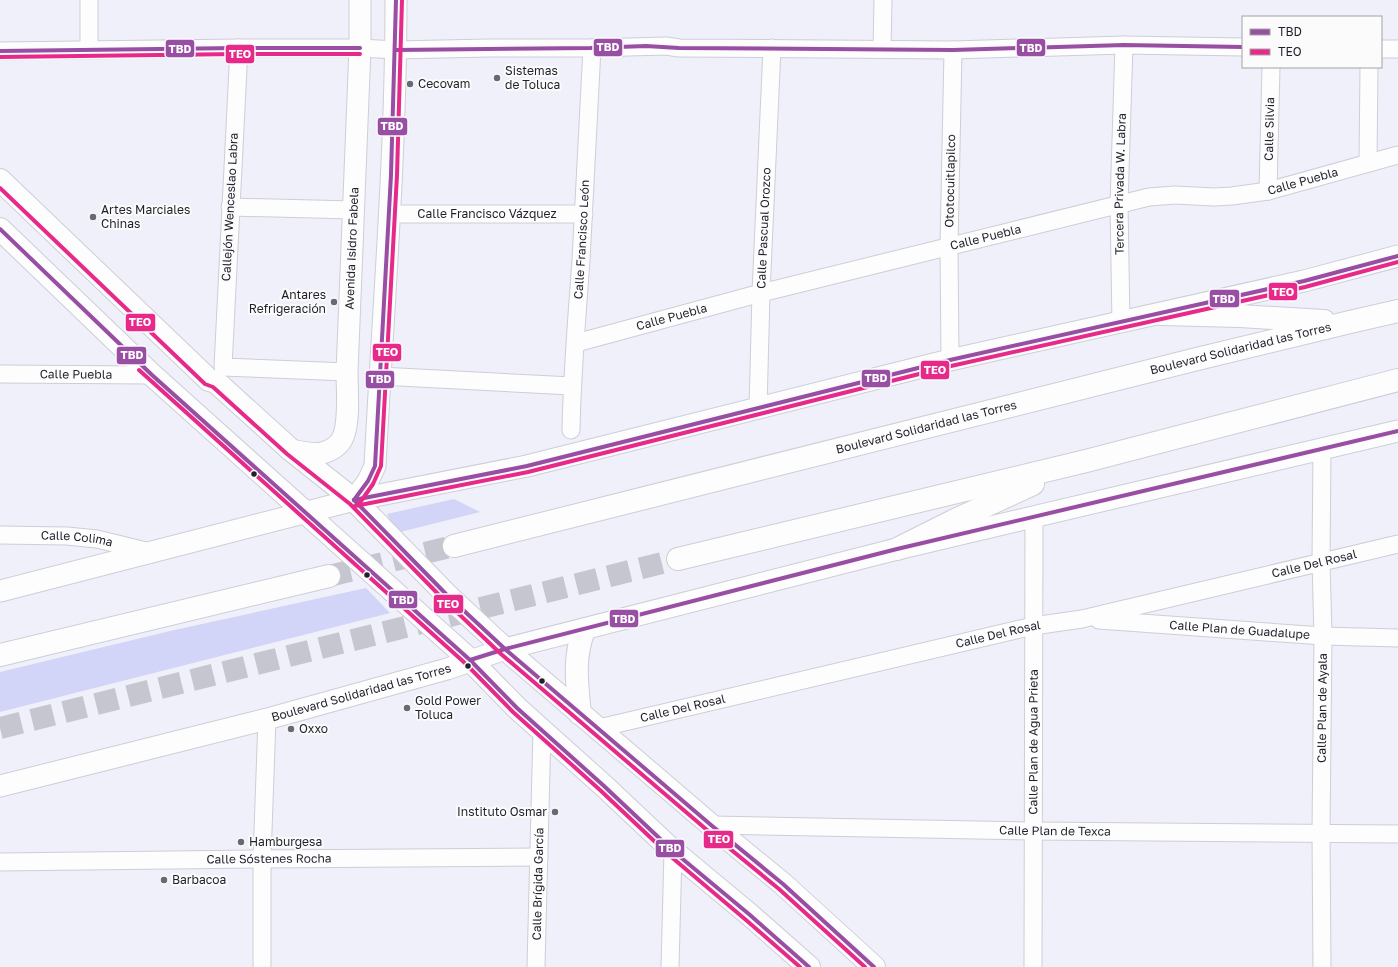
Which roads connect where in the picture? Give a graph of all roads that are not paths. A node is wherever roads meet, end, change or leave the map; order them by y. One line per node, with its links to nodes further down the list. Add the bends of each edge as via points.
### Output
1 (89, 0): 11 (street)
2 (360, 0): 8 (main road, Avenida Isidro Fabela)
3 (396, 0): 15 (main road)
4 (883, 0): 12 (street)
5 (1124, 45): 6 (street); 16 (street); 24 (street, Tercera Privada W. Labra)
6 (1242, 47)
7 (239, 48): 8 (street); 11 (street); 25 (street, Callejón Wenceslao Labra)
8 (360, 48): 15 (street); 26 (main road, Avenida Isidro Fabela)
9 (592, 48): 10 (street); 15 (street); 28 (street, Calle Francisco León)
10 (772, 48): 12 (street); 32 (street, Calle Pascual Orozco)
11 (89, 49): 17 (street)
12 (882, 49): 16 (street)
13 (1382, 49): 14 (street)
14 (1398, 49)
15 (396, 50): 27 (main road)
16 (952, 50): 30 (street, Ototocuitlapilco)
17 (0, 51)
18 (1271, 68): 23 (street, Calle Silvia)
19 (1369, 68): 21 (street)
20 (1398, 155): 21 (street, Calle Puebla)
21 (1368, 163): 23 (street, Calle Puebla)
22 (0, 180): 49 (highway, via 209,380 216,382)
23 (1268, 191): 24 (street, Calle Puebla, via 1226,197 1149,197)
24 (1119, 204): 30 (street, Calle Puebla); 36 (street, Tercera Privada W. Labra)
25 (230, 207): 26 (street); 39 (street, Callejón Wenceslao Labra, via 223,367)
26 (353, 210): 39 (main road, Avenida Isidro Fabela)
27 (389, 214): 28 (street, Calle Francisco Vázquez); 42 (main road)
28 (584, 214): 37 (street, Calle Francisco León)
29 (0, 229): 41 (highway)
30 (949, 246): 32 (street, Calle Puebla); 38 (street, Ototocuitlapilco)
31 (1398, 256): 34 (main road, via 1304,282)
32 (761, 293): 37 (street, Calle Puebla); 45 (street, Calle Pascual Orozco)
33 (1398, 311): 35 (highway, Boulevard Solidaridad las Torres)
34 (1161, 314): 35 (highway); 36 (main road)
35 (1350, 322): 56 (highway, Boulevard Solidaridad las Torres)
36 (1121, 323): 38 (main road)
37 (576, 342): 44 (street, Calle Francisco León)
38 (950, 360): 45 (main road)
39 (346, 372): 49 (main road, Avenida Isidro Fabela, via 346,419 343,438 332,449 322,453)
40 (0, 374): 41 (street, Calle Puebla)
41 (152, 375): 52 (highway)
42 (380, 376): 44 (street); 51 (main road, via 375,466)
43 (1398, 380): 50 (highway)
44 (572, 386): 46 (street, Calle Francisco León)
45 (758, 409): 51 (main road, via 527,466)
46 (571, 430)
47 (1398, 431): 48 (main road, Boulevard Solidaridad las Torres)
48 (1322, 449): 53 (main road, Boulevard Solidaridad las Torres); 60 (street, Calle Plan de Ayala)
49 (291, 450): 51 (highway)
50 (1086, 461): 57 (highway, via 1008,495); 59 (highway)
51 (354, 500): 52 (main road); 68 (highway, via 446,594)
52 (307, 513): 58 (main road); 70 (highway)
53 (1034, 517): 57 (main road, Boulevard Solidaridad las Torres); 64 (street, Calle Plan de Agua Prieta)
54 (0, 535): 58 (street, Calle Colima, via 97,539)
55 (1398, 544): 60 (street, Calle Del Rosal)
56 (454, 546)
57 (897, 549): 65 (main road, Boulevard Solidaridad las Torres)
58 (152, 553): 62 (main road)
59 (678, 559)
60 (1321, 562): 63 (street, Calle Del Rosal); 66 (street, Calle Plan de Ayala)
61 (329, 576): 69 (highway)
62 (0, 591)
63 (1082, 619): 64 (street, Calle Del Rosal); 66 (street, Calle Plan de Guadalupe)
64 (1033, 626): 73 (street, Calle Del Rosal); 77 (street, Calle Plan de Agua Prieta)
65 (584, 630): 68 (main road, Boulevard Solidaridad las Torres); 71 (highway, via 579,643 576,667)
66 (1323, 636): 67 (street, Calle Plan de Guadalupe); 78 (street, Calle Plan de Ayala)
67 (1398, 638)
68 (505, 649): 70 (main road, Boulevard Solidaridad las Torres); 71 (highway)
69 (0, 655)
70 (470, 660): 72 (main road, Boulevard Solidaridad las Torres, via 447,669); 74 (highway)
71 (580, 714): 73 (highway)
72 (267, 719): 75 (main road, Boulevard Solidaridad las Torres); 82 (street)
73 (599, 728): 76 (highway)
74 (542, 730): 80 (highway); 81 (street, Calle Brígida García)
75 (0, 786)
76 (711, 825): 77 (street, Calle Plan de Texca); 88 (highway, via 783,884)
77 (1033, 831): 78 (street, Calle Plan de Texca); 89 (street, Calle Plan de Agua Prieta)
78 (1321, 833): 79 (street, Calle Plan de Texca); 90 (street, Calle Plan de Ayala)
79 (1398, 834)
80 (673, 851): 86 (street); 87 (highway)
81 (539, 857): 82 (street, Calle Sóstenes Rocha); 85 (street, Calle Brígida García)
82 (262, 859): 83 (street, Calle Sóstenes Rocha); 84 (street)
83 (0, 862)
84 (262, 967)
85 (536, 967)
86 (670, 967)
87 (809, 967)
88 (874, 967)
89 (1033, 967)
90 (1322, 967)

